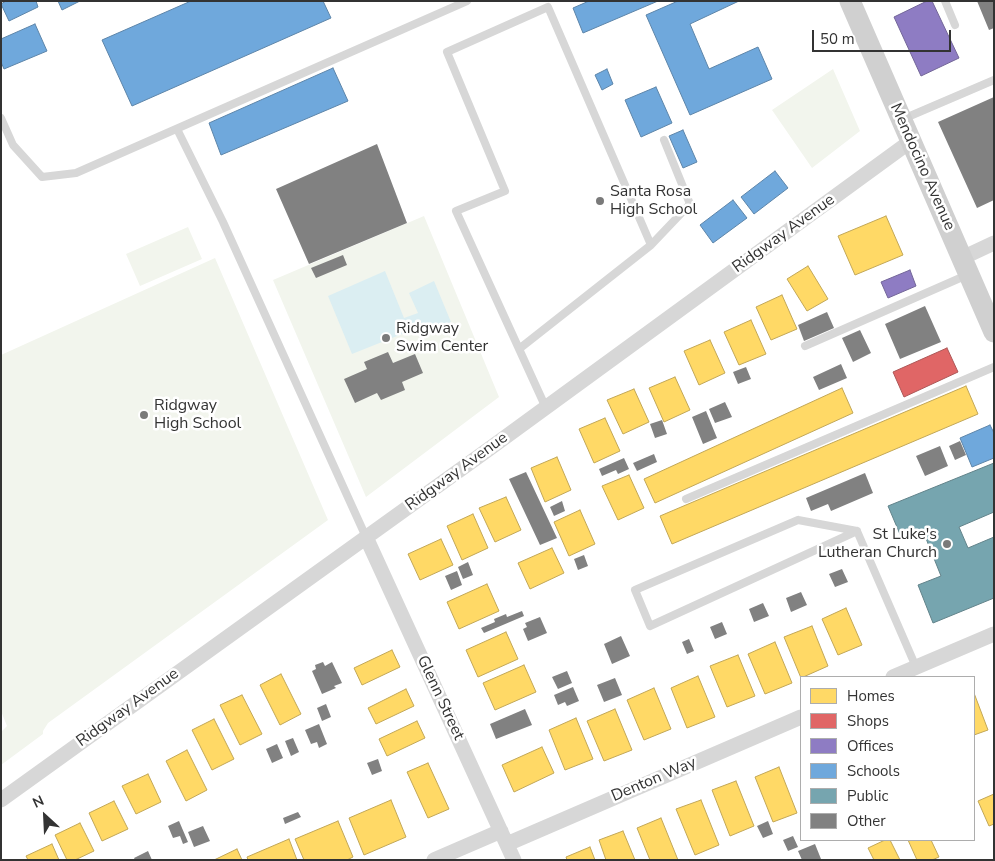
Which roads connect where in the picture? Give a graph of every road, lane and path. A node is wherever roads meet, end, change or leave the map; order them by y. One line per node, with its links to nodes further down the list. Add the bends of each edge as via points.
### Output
1 (467, 1): 8 (lane)
2 (850, 1): 7 (main road, Mendocino Avenue)
3 (945, 1): 4 (lane)
4 (955, 25)
5 (994, 80): 7 (lane)
6 (1, 118): 8 (lane, via 13,145 42,177 76,173)
7 (902, 119): 10 (main road, Mendocino Avenue)
8 (177, 128): 21 (lane)
9 (664, 140): 12 (lane, via 690,204)
10 (911, 141): 13 (main road, Mendocino Avenue); 18 (street, Ridgway Avenue)
11 (994, 243): 13 (street)
12 (651, 245): 16 (lane); 16 (lane, via 548,8 447,52 505,191 456,211)
13 (965, 266): 14 (main road, Mendocino Avenue); 15 (lane)
14 (994, 332)
15 (805, 346)
16 (519, 349): 18 (lane)
17 (994, 367): 19 (lane)
18 (546, 408): 21 (street, Ridgway Avenue)
19 (686, 500)
20 (857, 531): 20 (lane, via 798,520 635,590 650,626); 23 (lane)
21 (366, 537): 26 (street, Ridgway Avenue); 27 (street, Glenn Street)
22 (993, 637): 23 (street)
23 (916, 667): 24 (street)
24 (895, 676)
25 (800, 717): 27 (street, Denton Way)
26 (1, 800)
27 (504, 837): 28 (street, Denton Way); 29 (street, Glenn Street)
28 (434, 860)
29 (514, 860)

